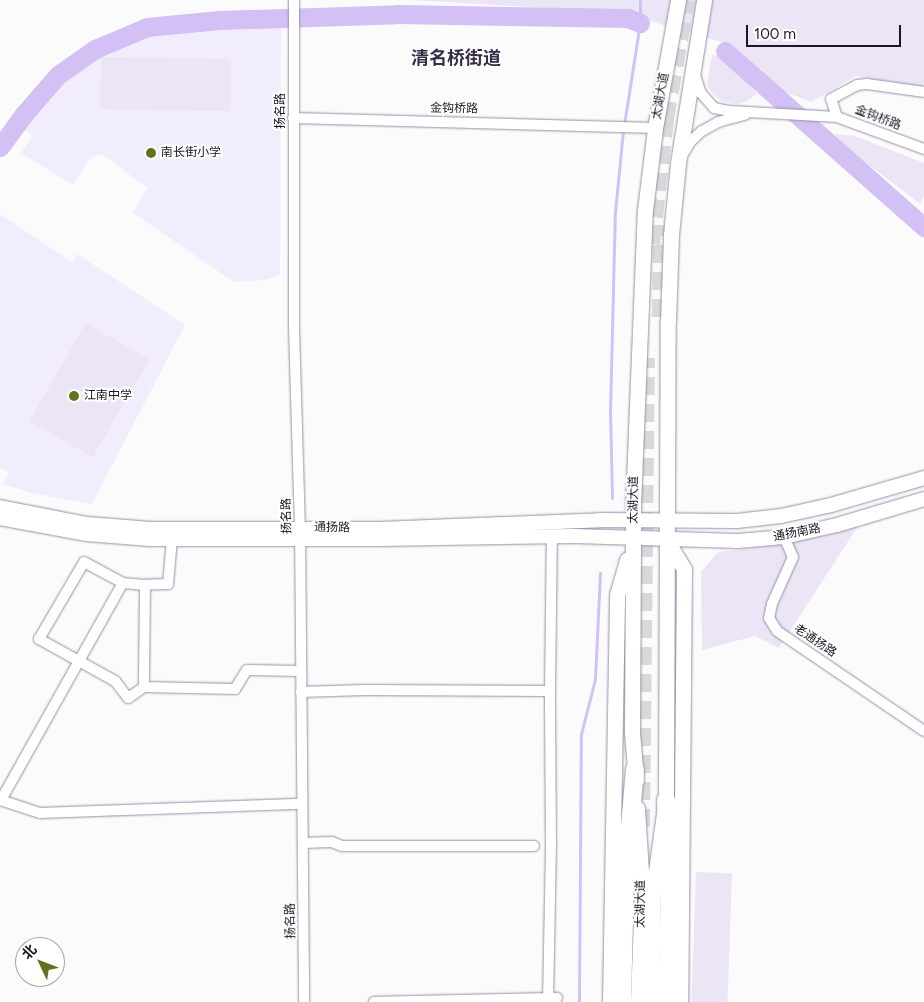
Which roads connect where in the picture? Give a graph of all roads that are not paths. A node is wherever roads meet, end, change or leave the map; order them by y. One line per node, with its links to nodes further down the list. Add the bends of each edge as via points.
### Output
1 (294, 0): 8 (street, 扬名路)
2 (678, 0): 9 (main road, 太湖大道)
3 (704, 0): 4 (main road, 太湖大道)
4 (693, 69): 6 (street, via 700,93 714,108); 11 (main road, 太湖大道)
5 (924, 92): 7 (street, via 856,85 831,99)
6 (761, 112): 7 (street, 金钩桥路); 11 (street, via 718,122 702,131 690,142)
7 (837, 117): 10 (street, 金钩桥路)
8 (293, 118): 9 (street, 金钩桥路); 18 (street, 扬名路, via 294,328)
9 (655, 128): 16 (main road, 太湖大道, via 645,210)
10 (924, 149)
11 (678, 163): 17 (main road, 太湖大道, via 670,235)
12 (924, 478): 17 (main road, 通扬南路, via 781,516 737,521)
13 (924, 499): 20 (main road, 通扬南路)
14 (0, 507): 18 (main road, 通扬路, via 87,524)
15 (0, 518): 22 (main road, 通扬路, via 86,534)
16 (633, 520): 17 (main road, 通扬路); 18 (main road, 通扬路); 21 (main road, 太湖大道)
17 (666, 520): 23 (main road, 太湖大道)
18 (300, 532): 19 (main road, 通扬路, via 380,539); 22 (main road, 通扬路); 27 (street, 扬名路)
19 (552, 536): 21 (main road, 通扬路); 29 (street)
20 (784, 537): 23 (main road, 通扬南路, via 738,541); 31 (street, 老通扬路, via 793,557 772,604 769,618 777,631)
21 (633, 538): 23 (main road, 通扬路); 32 (main road, 太湖大道); 37 (main road, via 617,595)
22 (172, 539): 25 (street, via 168,584)
23 (666, 539): 35 (main road, 太湖大道); 48 (main road, via 684,569)
24 (123, 583): 25 (street); 26 (street); 26 (street, via 84,562 39,640)
25 (145, 585): 28 (street)
26 (79, 661): 28 (street, via 115,681 128,698); 34 (street)
27 (301, 671): 28 (street, via 246,670 234,689); 30 (street, 扬名路)
28 (144, 687)
29 (550, 691): 30 (street); 40 (street)
30 (301, 692): 36 (street, 扬名路)
31 (924, 731)
32 (632, 732): 33 (main road, 太湖大道); 37 (main road)
33 (635, 769): 44 (highway, via 625,883); 45 (main road, 太湖大道, via 642,887)
34 (0, 800): 36 (street, via 40,813)
35 (666, 800): 46 (main road, 太湖大道, via 654,892); 47 (highway, via 670,890)
36 (302, 804): 38 (street, 扬名路)
37 (612, 835): 43 (main road)
38 (303, 843): 39 (street); 41 (street, 扬名路)
39 (534, 846)
40 (551, 999): 42 (street)
41 (304, 1002)
42 (374, 1002)
43 (610, 1002)
44 (622, 1002)
45 (638, 1002)
46 (650, 1002)
47 (667, 1002)
48 (680, 1002)

